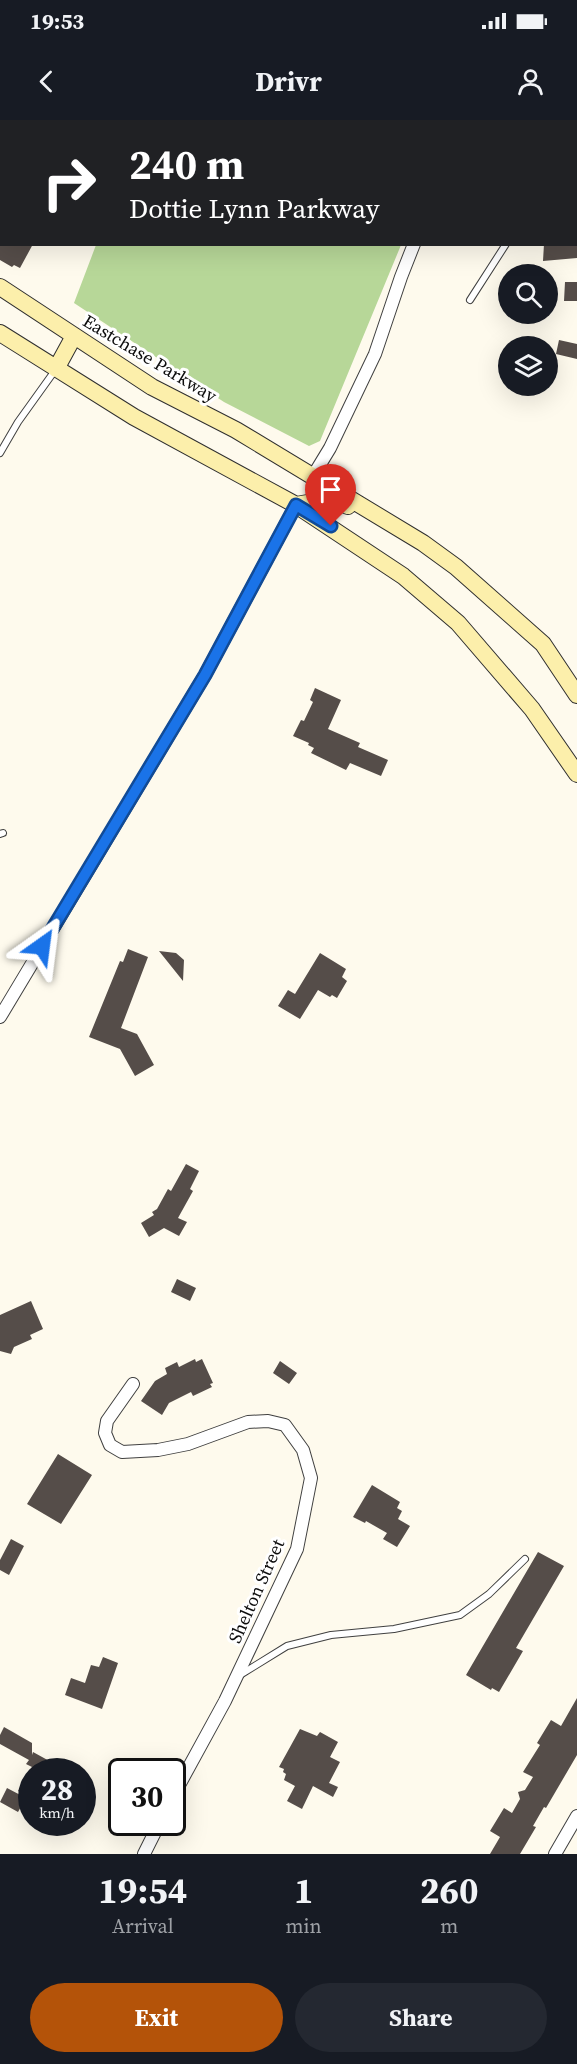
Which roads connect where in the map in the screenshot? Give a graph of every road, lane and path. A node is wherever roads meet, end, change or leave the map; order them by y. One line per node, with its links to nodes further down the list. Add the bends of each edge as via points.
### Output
1 (413, 246): 9 (street, via 375,354)
2 (505, 246): 4 (lane)
3 (0, 287): 6 (main road, Eastchase Parkway)
4 (470, 300)
5 (0, 333): 7 (main road)
6 (74, 336): 7 (main road); 9 (main road, Eastchase Parkway, via 152,387)
7 (56, 369): 8 (lane); 10 (main road, via 134,417)
8 (0, 453)
9 (314, 476): 11 (main road, Eastchase Parkway)
10 (296, 505): 11 (main road, via 331,499 398,538); 13 (main road, via 403,576 458,623 532,709); 14 (street, via 205,675)
11 (423, 543): 12 (main road, Eastchase Parkway, via 543,644)
12 (577, 694)
13 (577, 774)
14 (0, 1017)
15 (133, 1384): 17 (street, Shelton Street, via 107,1421 105,1433 110,1445 122,1452 178,1446 248,1422 268,1421 285,1425 303,1450 311,1478 297,1548)
16 (525, 1559): 17 (lane, via 489,1594 460,1615 394,1629 331,1635 287,1646)
17 (237, 1676): 18 (street, Shelton Street)
18 (186, 1772)
19 (577, 1816): 22 (street)
20 (153, 1836): 21 (street)
21 (144, 1854)
22 (555, 1854)

